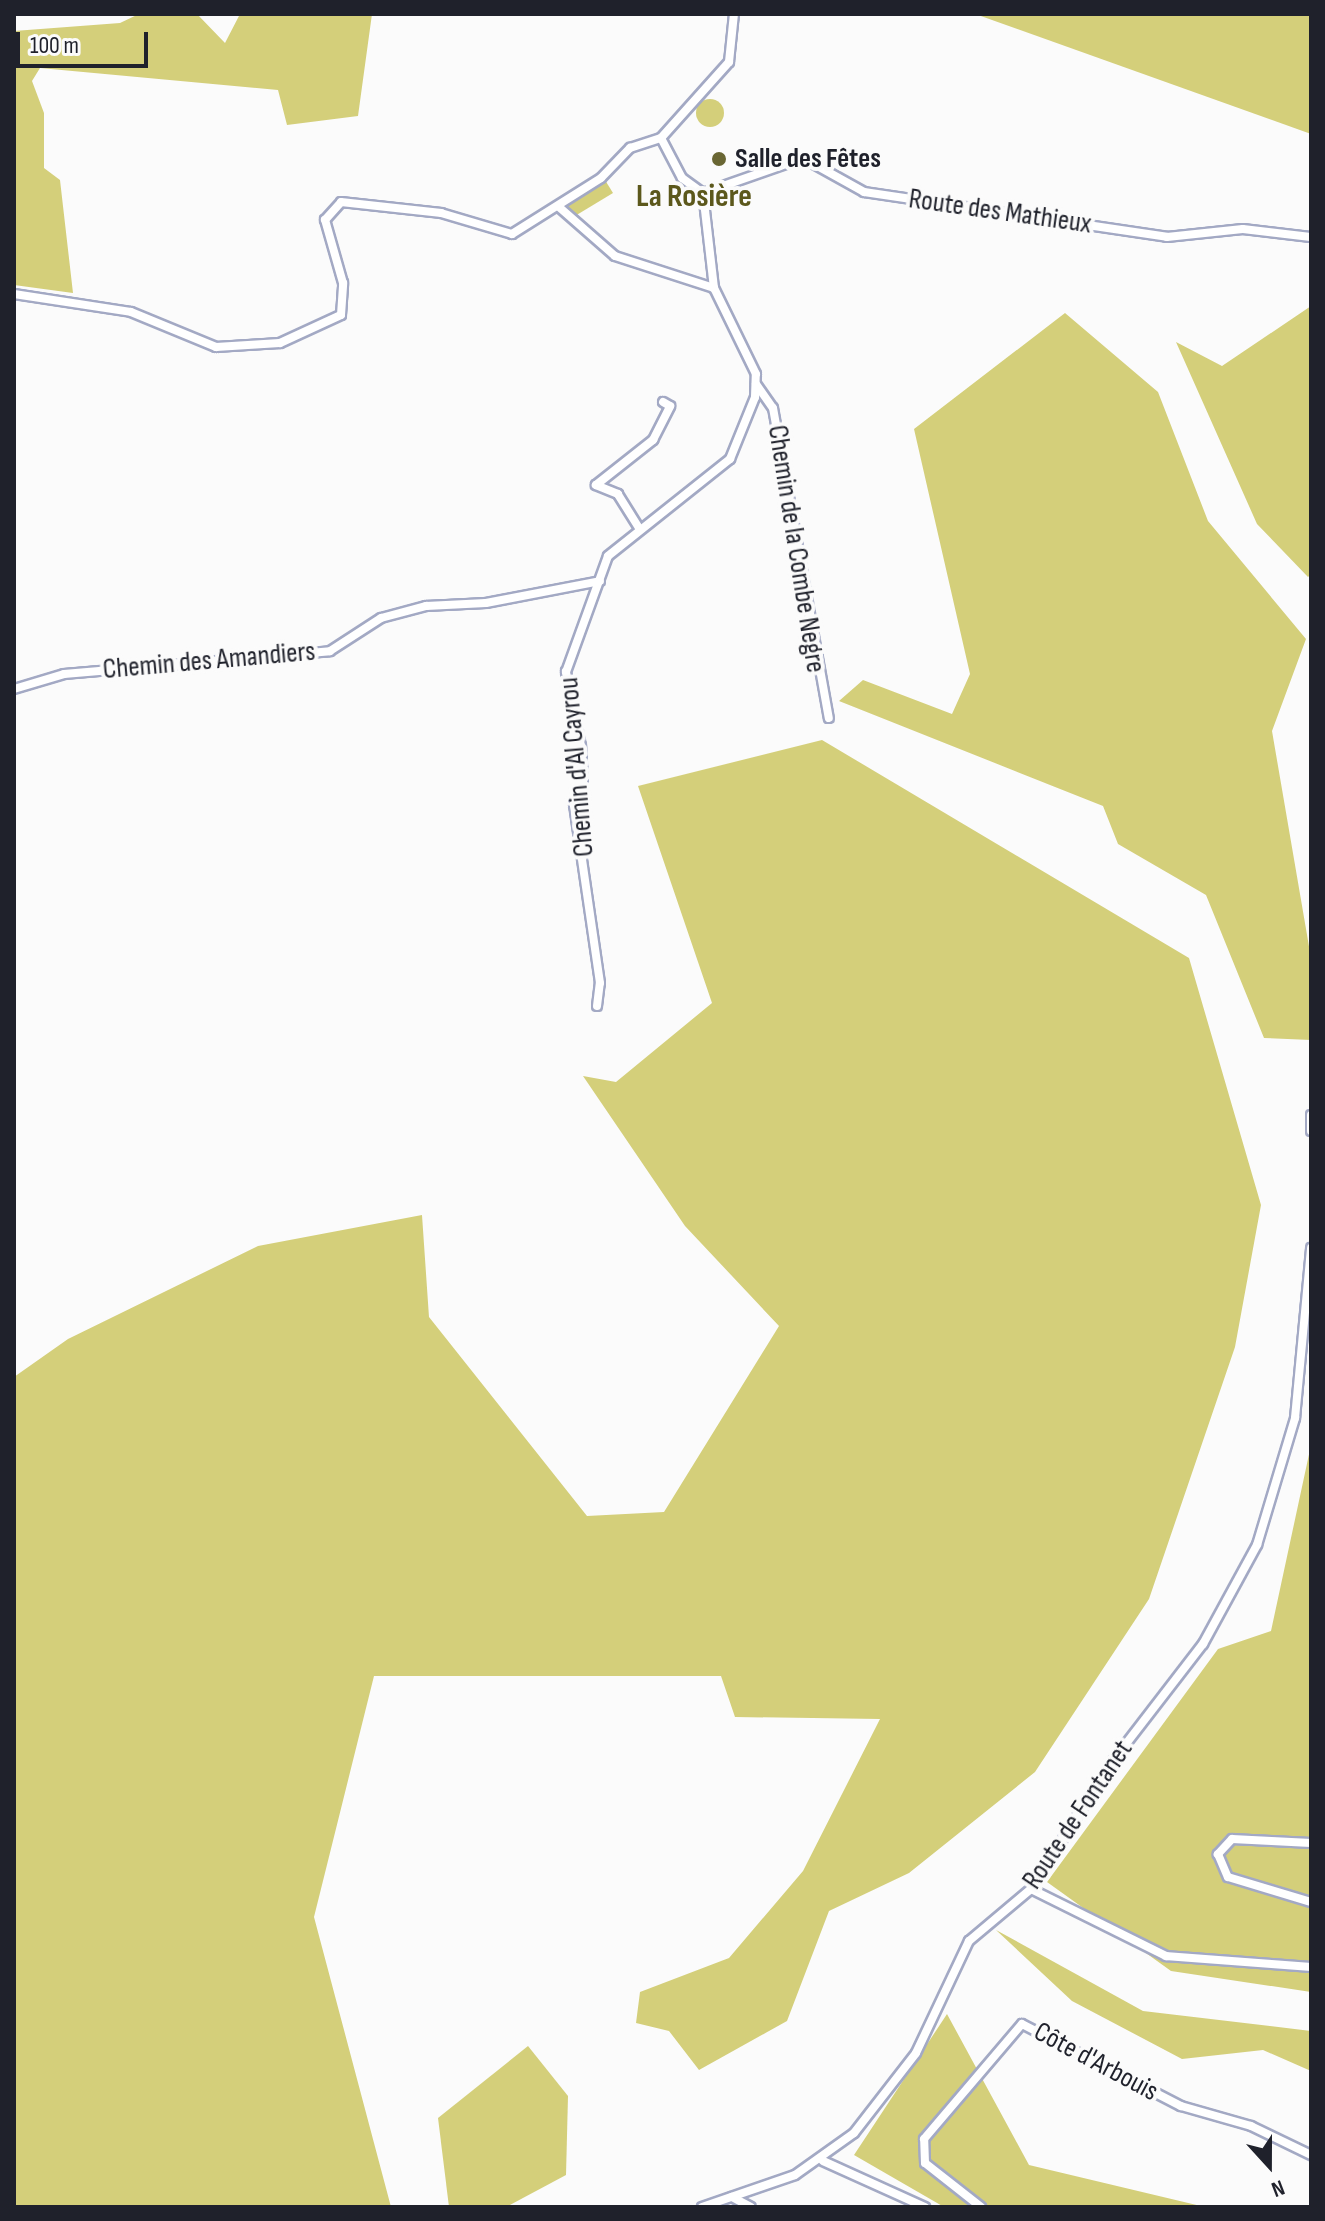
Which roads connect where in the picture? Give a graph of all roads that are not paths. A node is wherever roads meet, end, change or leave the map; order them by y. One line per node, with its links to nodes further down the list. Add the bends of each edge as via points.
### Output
1 (734, 14): 2 (street, via 729,62)
2 (661, 138): 3 (street, via 682,178); 4 (street, via 630,148)
3 (703, 193): 5 (street, Route des Mathieux, via 803,158 850,188 879,194 1167,237 1243,229); 6 (street)
4 (559, 207): 6 (street, via 615,256); 7 (street, via 504,234 441,213 341,202 325,220 343,283 341,315 280,343 216,347 131,312)
5 (1311, 237)
6 (714, 288): 8 (street)
7 (14, 294)
8 (756, 384): 10 (street, via 748,425 730,459 703,487); 13 (street, Chemin de la Combe Negre, via 773,408)
9 (663, 402): 10 (street, via 670,406 653,440 596,485 618,494)
10 (639, 528): 11 (street, via 620,540)
11 (600, 581): 12 (street, Chemin des Amandiers, via 486,603 426,606 381,618 330,651 64,674); 14 (street, Chemin d'Al Cayrou, via 566,672 581,746 583,782 574,805 600,983)
12 (14, 689)
13 (829, 718)
14 (597, 1006)
15 (1311, 1115): 16 (street)
16 (1311, 1131)
17 (1311, 1248): 18 (street)
18 (1307, 1357): 20 (street, Route de Fontanet, via 1281,1469 1233,1595)
19 (1311, 1843): 21 (street, via 1232,1839 1218,1854 1228,1877)
20 (1031, 1889): 22 (street, via 1166,1956); 24 (street, Route de Fontanet, via 969,1941 916,2053)
21 (1311, 1902)
22 (1311, 1967)
23 (1311, 2155): 29 (street, Côte d'Arbouis, via 1168,2100 1022,2024 924,2139 925,2163)
24 (823, 2161): 25 (street, Route de Fontanet); 28 (street)
25 (732, 2197): 26 (street, Route de Fontanet); 27 (street)
26 (702, 2207)
27 (751, 2207)
28 (925, 2207)
29 (981, 2207)

